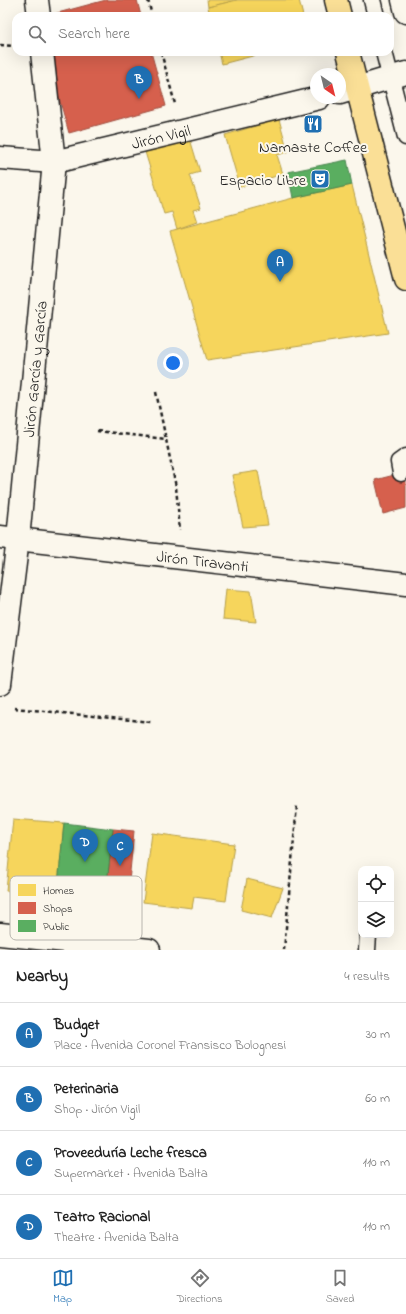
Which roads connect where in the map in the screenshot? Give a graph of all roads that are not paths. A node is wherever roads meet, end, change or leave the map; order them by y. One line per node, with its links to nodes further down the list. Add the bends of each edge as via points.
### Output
1 (37, 0): 5 (street)
2 (336, 0): 6 (main road)
3 (372, 0): 7 (lane)
4 (403, 0): 8 (street)
5 (38, 12)
6 (339, 12)
7 (375, 12)
8 (406, 12)
9 (42, 56): 17 (street, Jirón García y García)
10 (348, 56): 13 (main road)
11 (386, 56): 12 (lane)
12 (399, 76): 13 (street); 15 (lane)
13 (348, 91): 18 (main road)
14 (310, 100): 17 (street, Jirón Vigil)
15 (406, 137)
16 (0, 158): 17 (street, Jirón Vigil)
17 (54, 162): 21 (street, Jirón García y García)
18 (406, 279)
19 (406, 457): 20 (lane, via 399,462)
20 (401, 473)
21 (9, 538): 22 (street, Jirón Tiravanti); 23 (street, Jirón García y García)
22 (406, 584)
23 (0, 684)
24 (0, 934): 25 (street)
25 (10, 935)
26 (368, 938): 29 (lane)
27 (56, 940): 28 (street)
28 (149, 950)
29 (367, 950)

